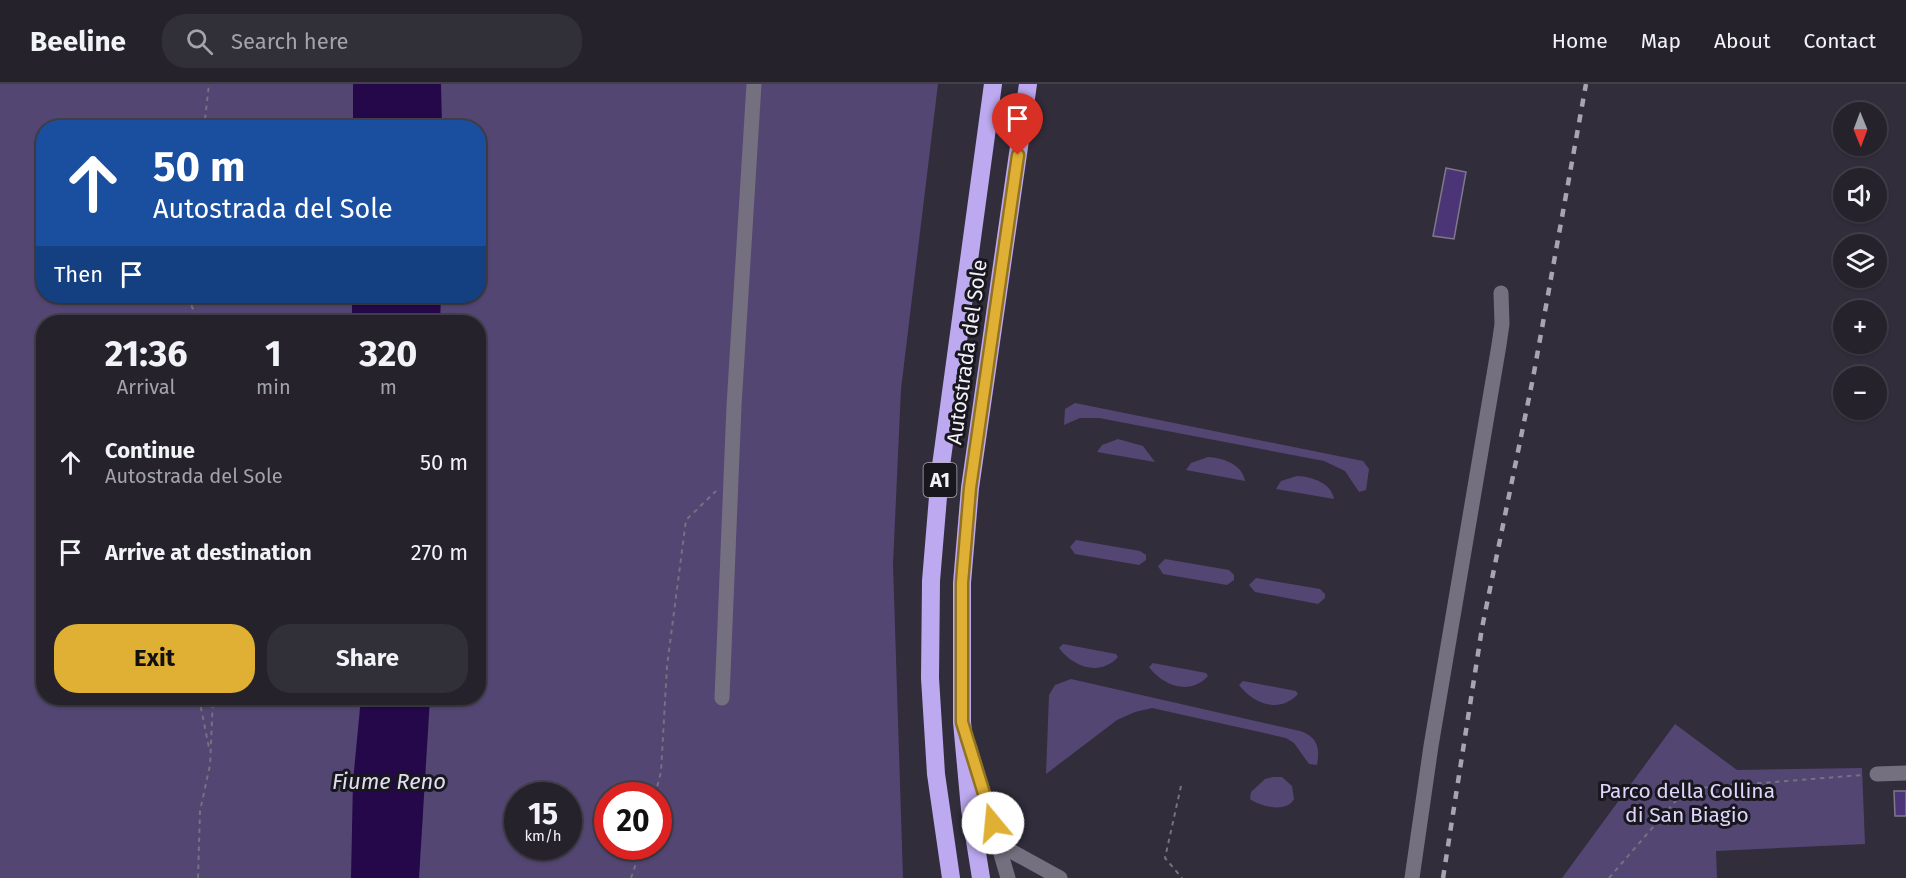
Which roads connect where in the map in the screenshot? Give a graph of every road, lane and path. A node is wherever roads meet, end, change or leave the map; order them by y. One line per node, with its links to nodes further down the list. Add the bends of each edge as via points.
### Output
1 (208, 84): 5 (path)
2 (754, 84): 7 (street)
3 (993, 84): 21 (highway, Autostrada del Sole / A1, via 940,473 931,580 930,678 936,774)
4 (1028, 84): 11 (highway, Autostrada del Sole / A1, via 970,488 962,583)
5 (205, 120)
6 (1501, 293): 26 (street, via 1499,345 1431,746)
7 (731, 477): 8 (street); 15 (path, via 686,520 667,666)
8 (722, 698)
9 (200, 705): 12 (path)
10 (214, 705): 12 (path)
11 (962, 722): 17 (street); 22 (highway, Autostrada del Sole / A1)
12 (210, 751): 19 (path, via 200,811)
13 (1906, 773): 14 (street)
14 (1877, 774): 27 (path, via 1686,789)
15 (658, 782)
16 (1181, 786): 25 (path, via 1165,858)
17 (1000, 845): 23 (street); 24 (street)
18 (637, 860): 20 (path)
19 (198, 878)
20 (631, 878)
21 (951, 878)
22 (981, 878)
23 (1008, 878)
24 (1060, 878)
25 (1182, 878)
26 (1413, 878)
27 (1609, 878)

